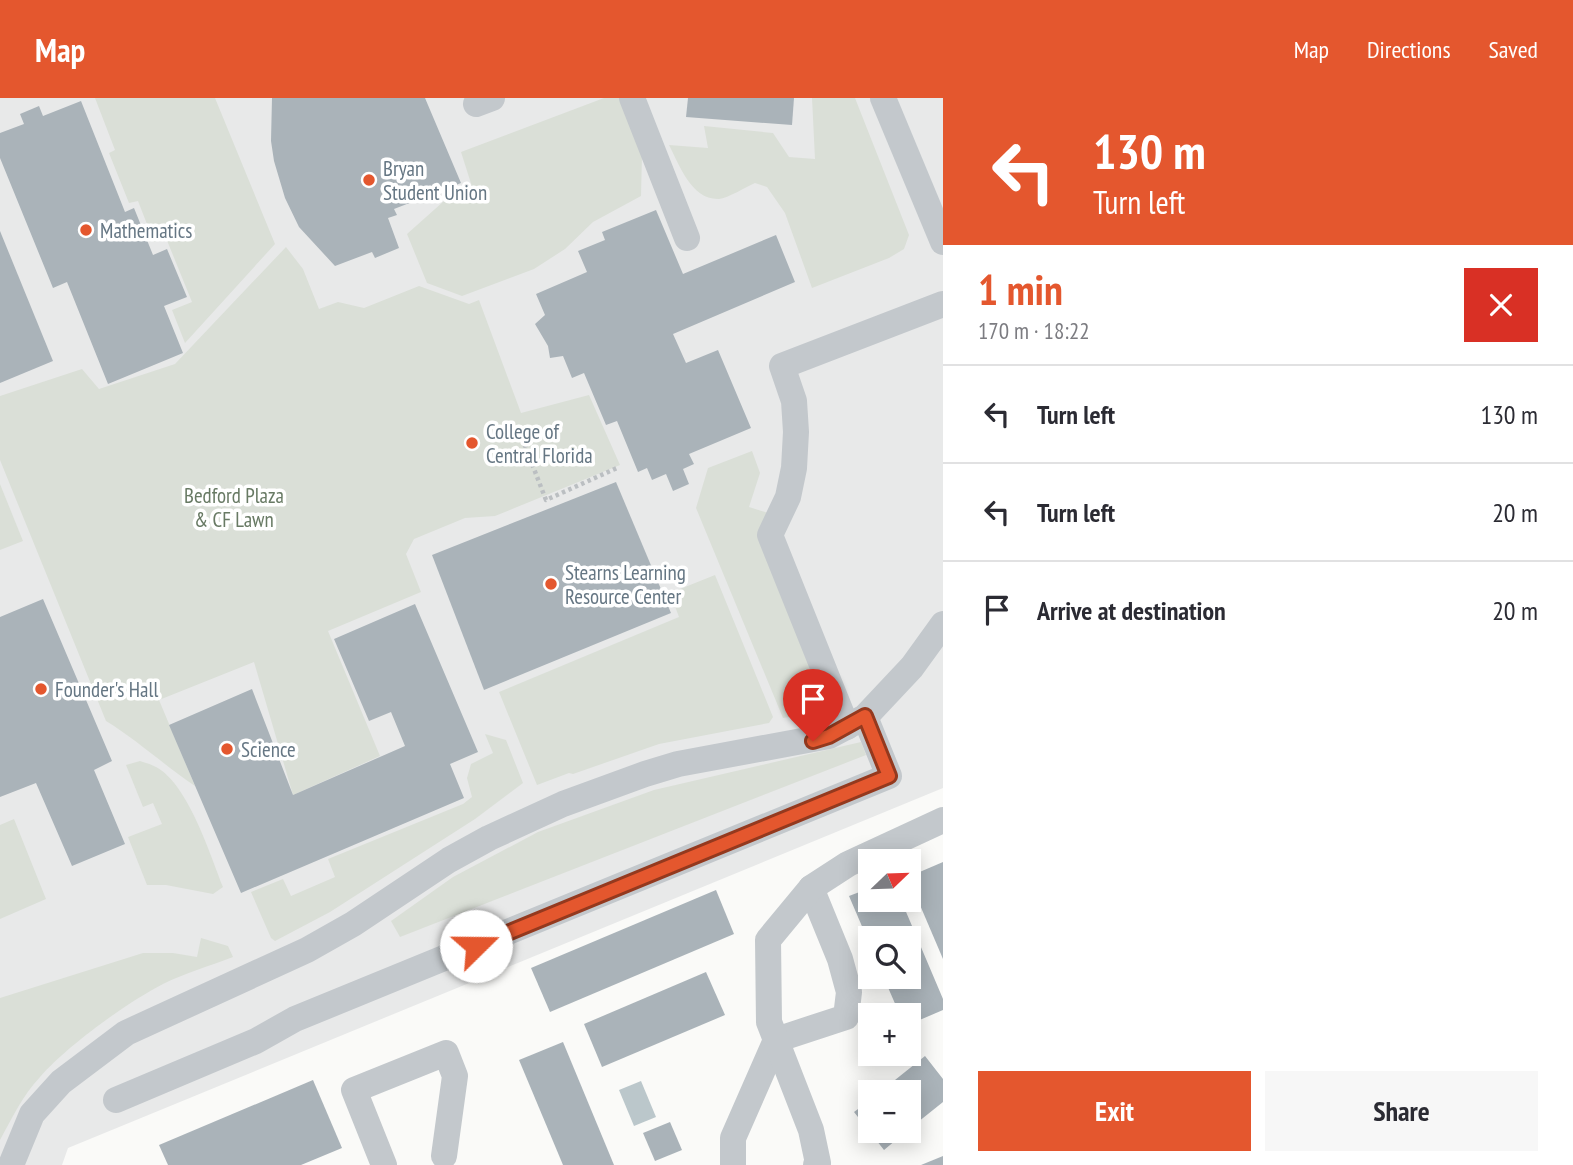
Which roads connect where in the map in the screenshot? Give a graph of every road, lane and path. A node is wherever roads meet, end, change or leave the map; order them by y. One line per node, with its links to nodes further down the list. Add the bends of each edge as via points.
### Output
1 (632, 98): 3 (street)
2 (883, 98): 4 (street)
3 (687, 237)
4 (943, 242)
5 (943, 304): 9 (street, via 782,366 794,401 795,456 788,497 770,535)
6 (522, 438): 7 (path, via 546,500)
7 (617, 468)
8 (943, 624): 9 (street, via 912,667)
9 (856, 721): 13 (street, via 889,776 295,1020); 16 (street, via 813,741 645,774 489,838 307,950 126,1033 61,1082 32,1114)
10 (943, 820): 11 (street, via 848,864)
11 (811, 888): 12 (street, via 768,940 769,1022); 12 (street, via 849,992 846,1017)
12 (776, 1040): 15 (street, via 811,1130); 18 (street, via 733,1138)
13 (117, 1100)
14 (444, 1156): 17 (street, via 455,1076 446,1053 354,1090)
15 (817, 1164)
16 (11, 1165)
17 (384, 1165)
18 (733, 1165)

